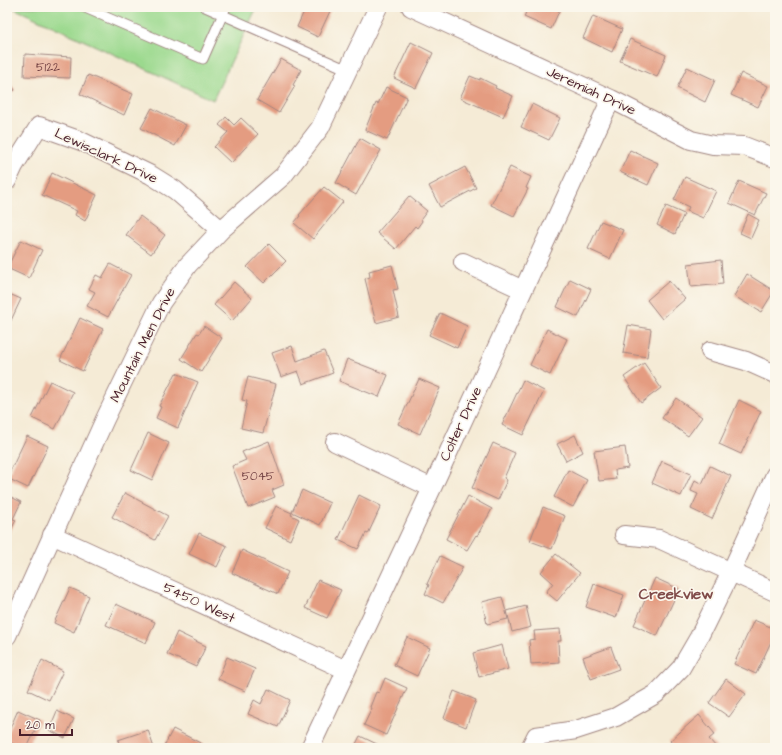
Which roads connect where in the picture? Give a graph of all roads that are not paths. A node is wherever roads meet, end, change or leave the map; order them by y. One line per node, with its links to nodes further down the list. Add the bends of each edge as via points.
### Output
1 (83, 7): 5 (lane, via 203,60)
2 (205, 7): 5 (lane)
3 (378, 7): 6 (street, Mountain Men Drive)
4 (411, 7): 7 (street, Jeremiah Drive)
5 (224, 11): 6 (lane)
6 (348, 70): 10 (street, Mountain Men Drive, via 320,128 283,176)
7 (611, 99): 8 (street, Jeremiah Drive, via 691,140 713,145 744,146); 12 (street, Colter Drive)
8 (775, 158)
9 (7, 181): 10 (street, Lewisclark Drive, via 39,126 81,141 151,175 174,190)
10 (221, 230): 18 (street, Mountain Men Drive, via 188,265 161,303)
11 (464, 262): 12 (street)
12 (523, 290): 17 (street, Colter Drive)
13 (710, 351): 14 (street, via 746,361)
14 (775, 374)
15 (334, 442): 17 (street)
16 (775, 475): 20 (street)
17 (432, 488): 23 (street, Colter Drive)
18 (52, 535): 22 (street, Mountain Men Drive); 23 (street, 5450 West)
19 (624, 535): 20 (street, via 659,539)
20 (731, 572): 21 (street); 25 (street, via 681,668 656,694 616,717 576,730 536,736)
21 (775, 592)
22 (7, 636)
23 (346, 670): 24 (street, Colter Drive)
24 (310, 748)
25 (530, 748)

